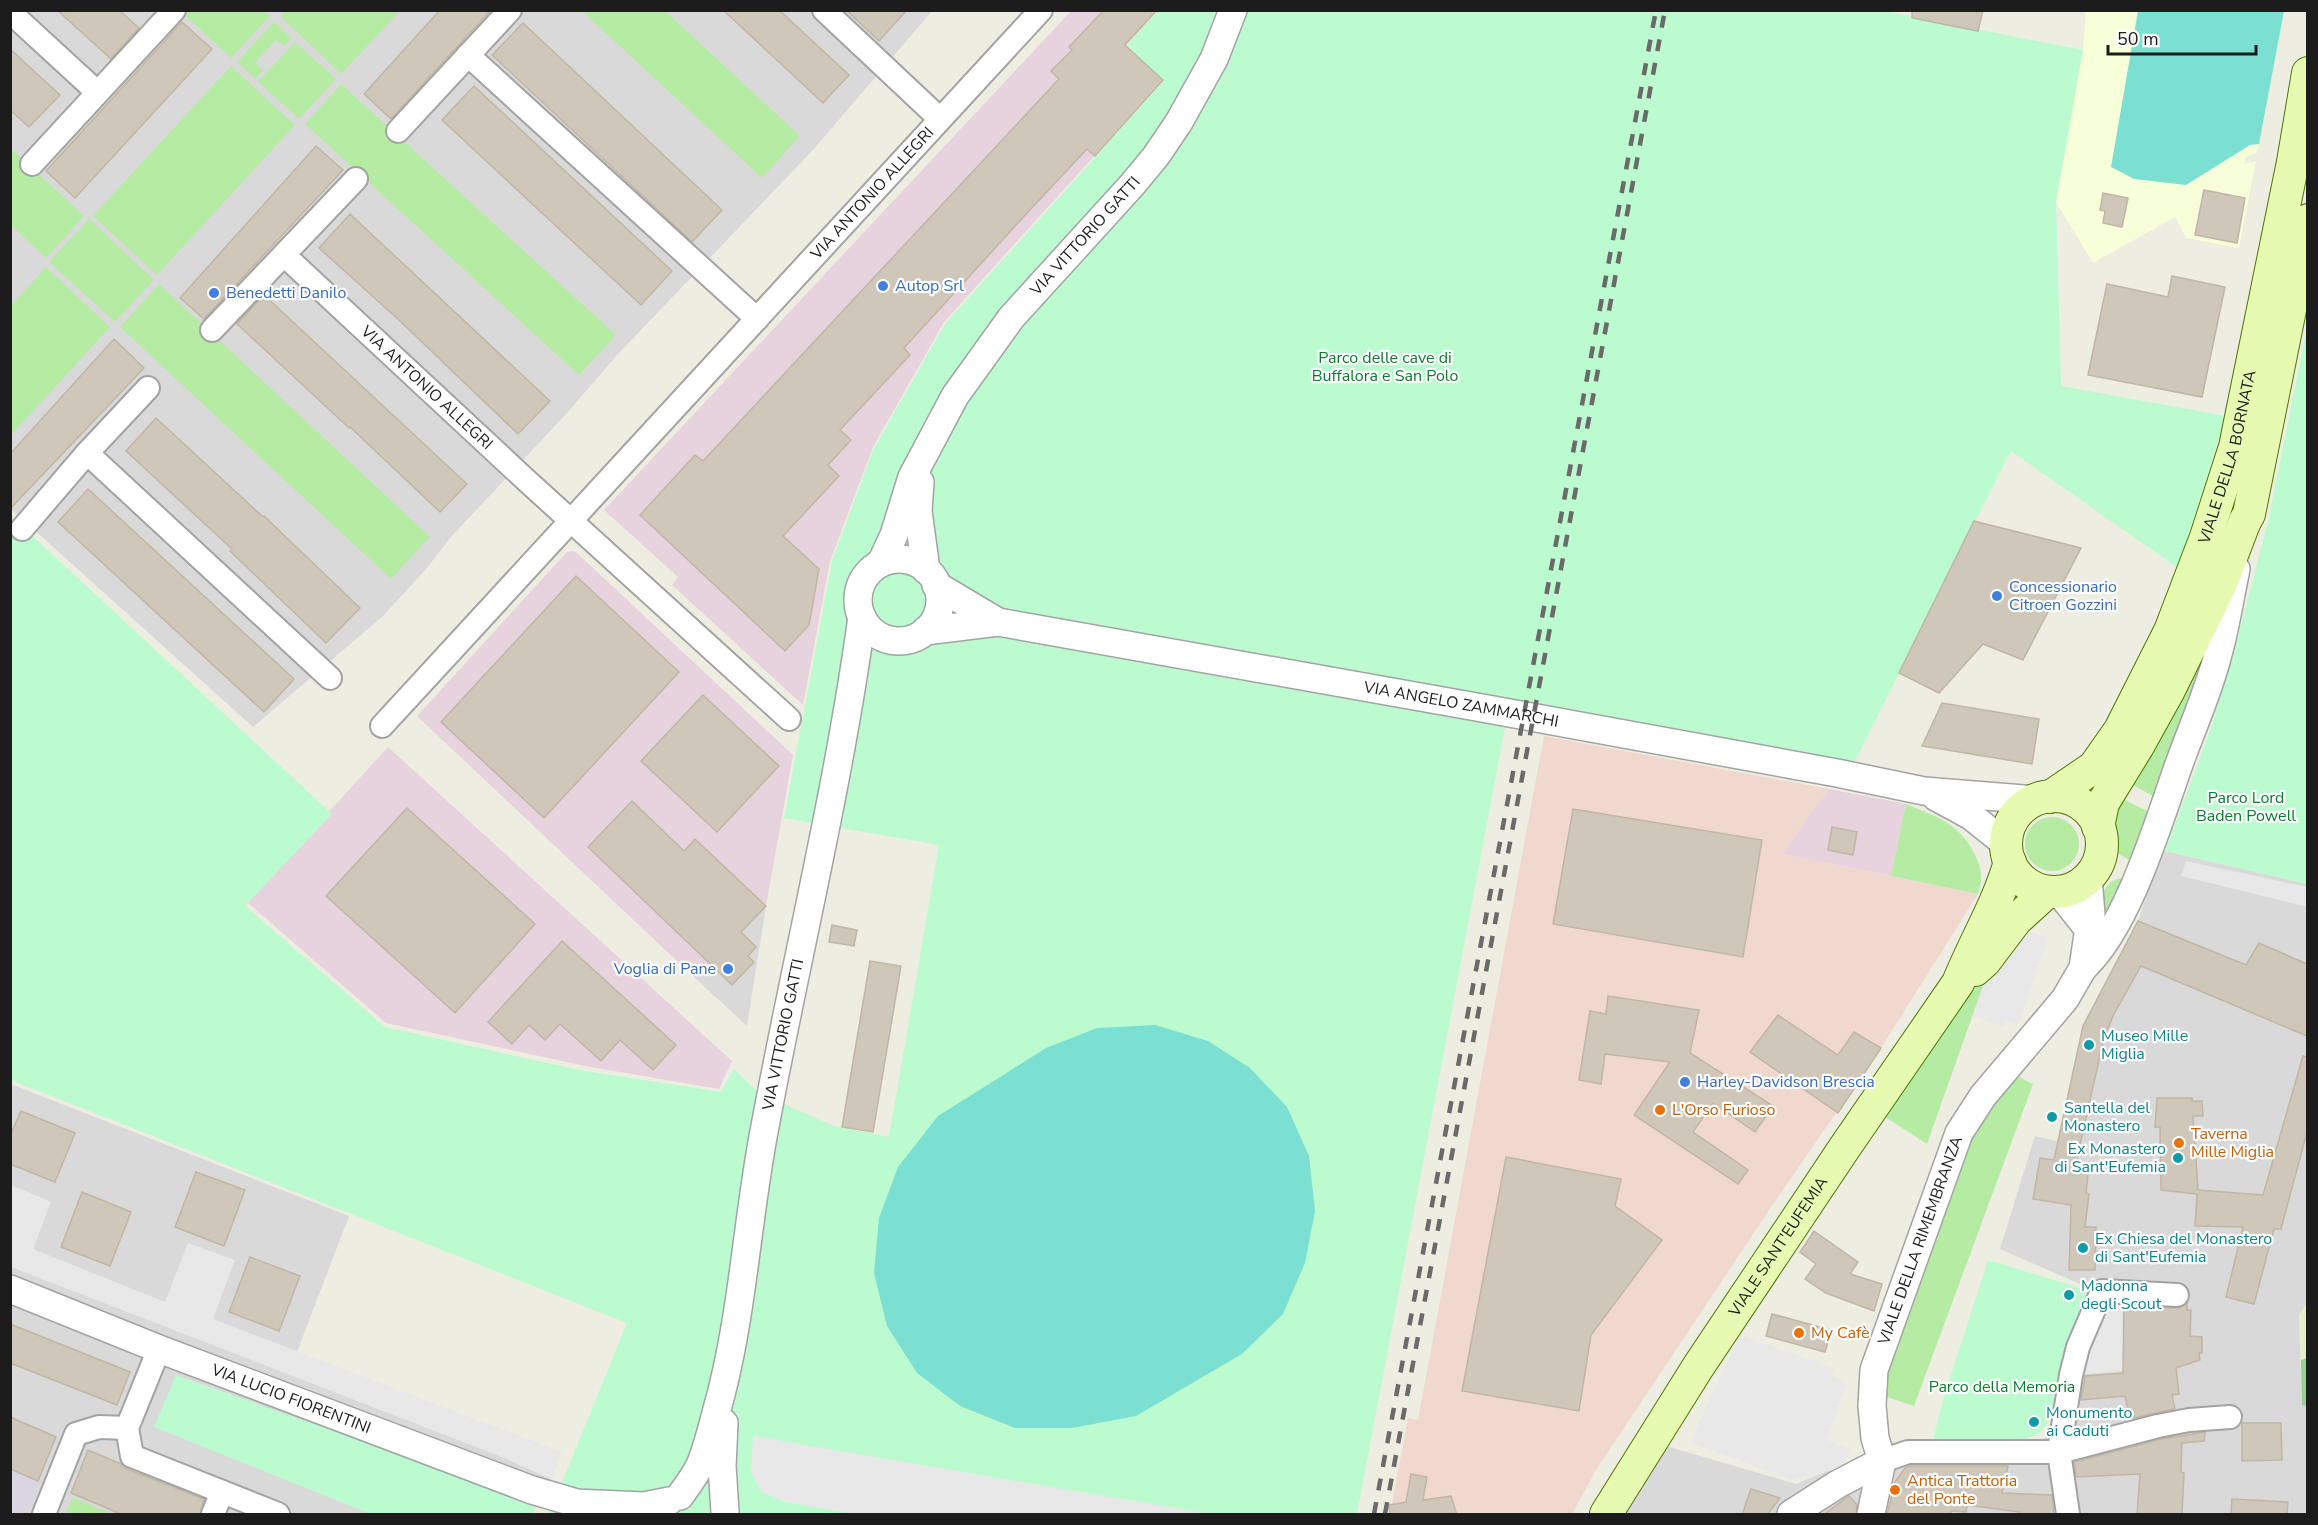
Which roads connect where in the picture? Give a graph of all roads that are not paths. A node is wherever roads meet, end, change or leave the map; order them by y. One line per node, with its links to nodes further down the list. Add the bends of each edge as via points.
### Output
1 (174, 10): 9 (street)
2 (510, 10): 7 (street)
3 (824, 10): 10 (street, VIA ANTONIO ALLEGRI)
4 (1041, 10): 10 (street, VIA ANTONIO ALLEGRI)
5 (1233, 10): 20 (street, VIA VITTORIO GATTI, via 1214,59 1156,156 1011,318 955,396)
6 (10, 12): 9 (street)
7 (468, 55): 11 (street); 16 (street)
8 (2307, 73): 35 (main road, VIALE DELLA BORNATA, via 2293,162 2235,447 2206,537 2170,631 2120,730 2094,767)
9 (98, 92): 12 (street)
10 (940, 119): 16 (street, VIA ANTONIO ALLEGRI)
11 (398, 131)
12 (32, 164)
13 (356, 179): 15 (street)
14 (2307, 220): 22 (main road, VIALE DELLA BORNATA, via 2249,514)
15 (284, 255): 17 (street); 21 (street, VIA ANTONIO ALLEGRI)
16 (757, 319): 21 (street, VIA ANTONIO ALLEGRI)
17 (212, 330)
18 (148, 388): 19 (street)
19 (87, 453): 23 (street); 30 (street)
20 (926, 454): 24 (street, VIA VITTORIO GATTI, via 912,477); 25 (street, VIA VITTORIO GATTI, via 918,511)
21 (571, 520): 32 (street, VIA ANTONIO ALLEGRI); 33 (street, VIA ANTONIO ALLEGRI)
22 (2244, 521): 36 (main road, VIALE DELLA BORNATA, via 2220,586 2164,699 2103,803); 41 (street, VIALE DELLA BORNATA, via 2218,656 2165,806 2110,936)
23 (22, 529)
24 (881, 563): 25 (street, via 909,561); 26 (street, VIA VITTORIO GATTI, via 861,586 858,607)
25 (931, 577): 27 (street, VIA ANGELO ZAMMARCHI); 28 (street, VIA VITTORIO GATTI, via 939,594 937,614)
26 (862, 617): 29 (street, via 880,636); 31 (street, VIA VITTORIO GATTI)
27 (998, 622): 28 (street, VIA ANGELO ZAMMARCHI); 34 (street, VIA ANGELO ZAMMARCHI)
28 (925, 631): 29 (street, VIA VITTORIO GATTI)
29 (897, 641): 31 (street, VIA VITTORIO GATTI, via 878,655)
30 (330, 678)
31 (852, 693): 47 (street, VIA VITTORIO GATTI, via 765,1129)
32 (789, 719)
33 (382, 726)
34 (1924, 791): 35 (street, VIA ANGELO ZAMMARCHI); 37 (street, VIA ANGELO ZAMMARCHI, via 1971,816)
35 (2043, 798): 36 (main road, via 2079,804); 37 (main road, VIALE DELLA BORNATA, via 2018,813 2008,833)
36 (2098, 827): 38 (main road, VIALE DELLA BORNATA, via 2101,854)
37 (2008, 853): 39 (main road, via 2020,878 2028,885); 42 (main road, VIALE SANT'EUFEMIA, via 1996,899)
38 (2088, 878): 39 (main road, via 2075,887); 40 (street, VIALE DELLA BORNATA)
39 (2053, 892): 40 (street); 42 (main road, VIALE SANT'EUFEMIA, via 2016,920 1985,961)
40 (2089, 930): 41 (street, VIALE DELLA BORNATA)
41 (2083, 968): 43 (street, VIALE DELLA BORNATA, via 2065,999)
42 (1958, 984): 59 (main road, VIALE SANT'EUFEMIA, via 1710,1348)
43 (2028, 1042): 51 (street, VIALE DELLA RIMEMBRANZA, via 1983,1096 1959,1134 1874,1370 1872,1406)
44 (10, 1289): 46 (street, VIA LUCIO FIORENTINI)
45 (2177, 1295): 50 (street, via 2103,1288 2078,1347)
46 (159, 1349): 49 (street); 54 (street, VIA LUCIO FIORENTINI)
47 (726, 1380): 53 (street, VIA VITTORIO GATTI, via 702,1460); 55 (street, VIA VITTORIO GATTI, via 722,1466)
48 (2230, 1417): 50 (street, via 2158,1426)
49 (127, 1428): 52 (street, via 132,1456); 56 (street, via 99,1427 76,1434)
50 (2059, 1452): 51 (street, via 1908,1452); 62 (street)
51 (1882, 1461): 60 (street); 61 (street)
52 (222, 1492): 57 (street); 58 (street)
53 (669, 1504): 54 (street, VIA LUCIO FIORENTINI); 55 (street, VIA LUCIO FIORENTINI, via 693,1494 705,1496)
54 (584, 1508)
55 (725, 1513)
56 (44, 1515)
57 (213, 1515)
58 (278, 1515)
59 (1606, 1515)
60 (1791, 1515)
61 (1871, 1515)
62 (2068, 1515)

